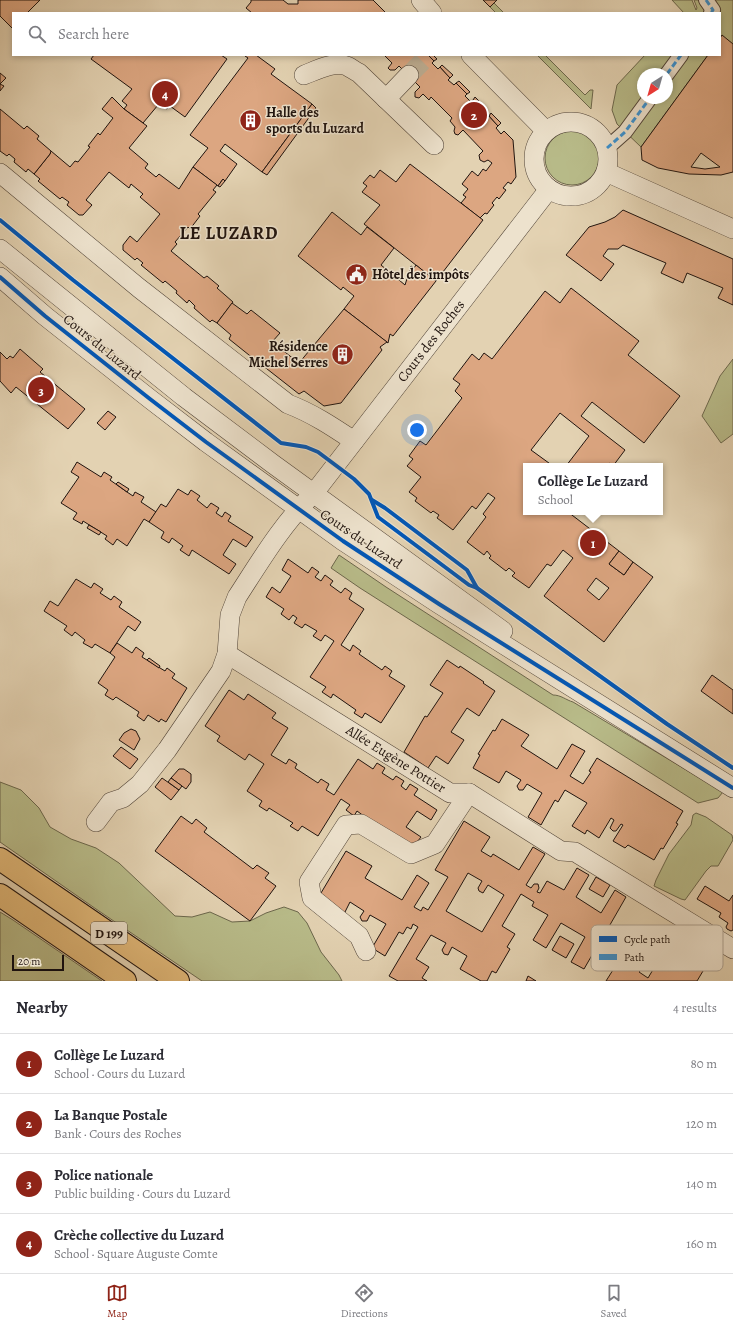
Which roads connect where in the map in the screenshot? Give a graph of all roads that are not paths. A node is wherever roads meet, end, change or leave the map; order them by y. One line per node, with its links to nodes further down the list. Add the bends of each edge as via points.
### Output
1 (421, 0): 3 (street)
2 (706, 0): 4 (street, via 713,10)
3 (431, 12)
4 (712, 12)
5 (472, 56): 12 (street)
6 (680, 56): 7 (street)
7 (671, 68)
8 (304, 75): 10 (street, via 333,65 346,66 359,73)
9 (409, 75): 10 (street)
10 (386, 99): 13 (street)
11 (646, 104): 14 (street, via 625,132)
12 (546, 131): 14 (street, via 556,124 581,122 598,132); 17 (street, via 539,139 534,161 541,182)
13 (434, 145)
14 (607, 148): 15 (street, via 609,160)
15 (606, 172): 17 (street, via 601,182 582,195 565,195); 18 (street)
16 (0, 173): 22 (street, via 139,288 288,404 330,424)
17 (549, 189): 22 (street, Cours des Roches)
18 (733, 229)
19 (0, 248): 20 (street, Cours du Luzard)
20 (25, 269): 21 (street); 23 (street, Cours du Luzard, via 184,397)
21 (4, 287): 24 (street, Cours du Luzard)
22 (354, 441): 23 (street, Cours des Roches)
23 (314, 493): 24 (street, Cours du Luzard); 26 (street, Cours du Luzard)
24 (298, 509): 25 (street, via 280,531 237,597 230,615); 26 (street, Cours du Luzard, via 439,604)
25 (227, 654): 28 (street, Allée Eugène Pottier, via 450,793); 29 (street, via 220,671 167,750 140,784 123,798 111,802)
26 (629, 722): 27 (street, Cours du Luzard)
27 (733, 788)
28 (468, 794): 32 (street, Allée Eugène Pottier, via 561,851 575,852); 35 (street, via 434,844 411,854 361,824 346,825 309,882 312,898 360,936)
29 (96, 822)
30 (0, 859): 37 (highway, D 199)
31 (0, 895): 36 (highway, D 199)
32 (695, 925)
33 (723, 942): 34 (street, Allée Eugène Pottier)
34 (733, 948)
35 (366, 951)
36 (125, 981)
37 (178, 981)

